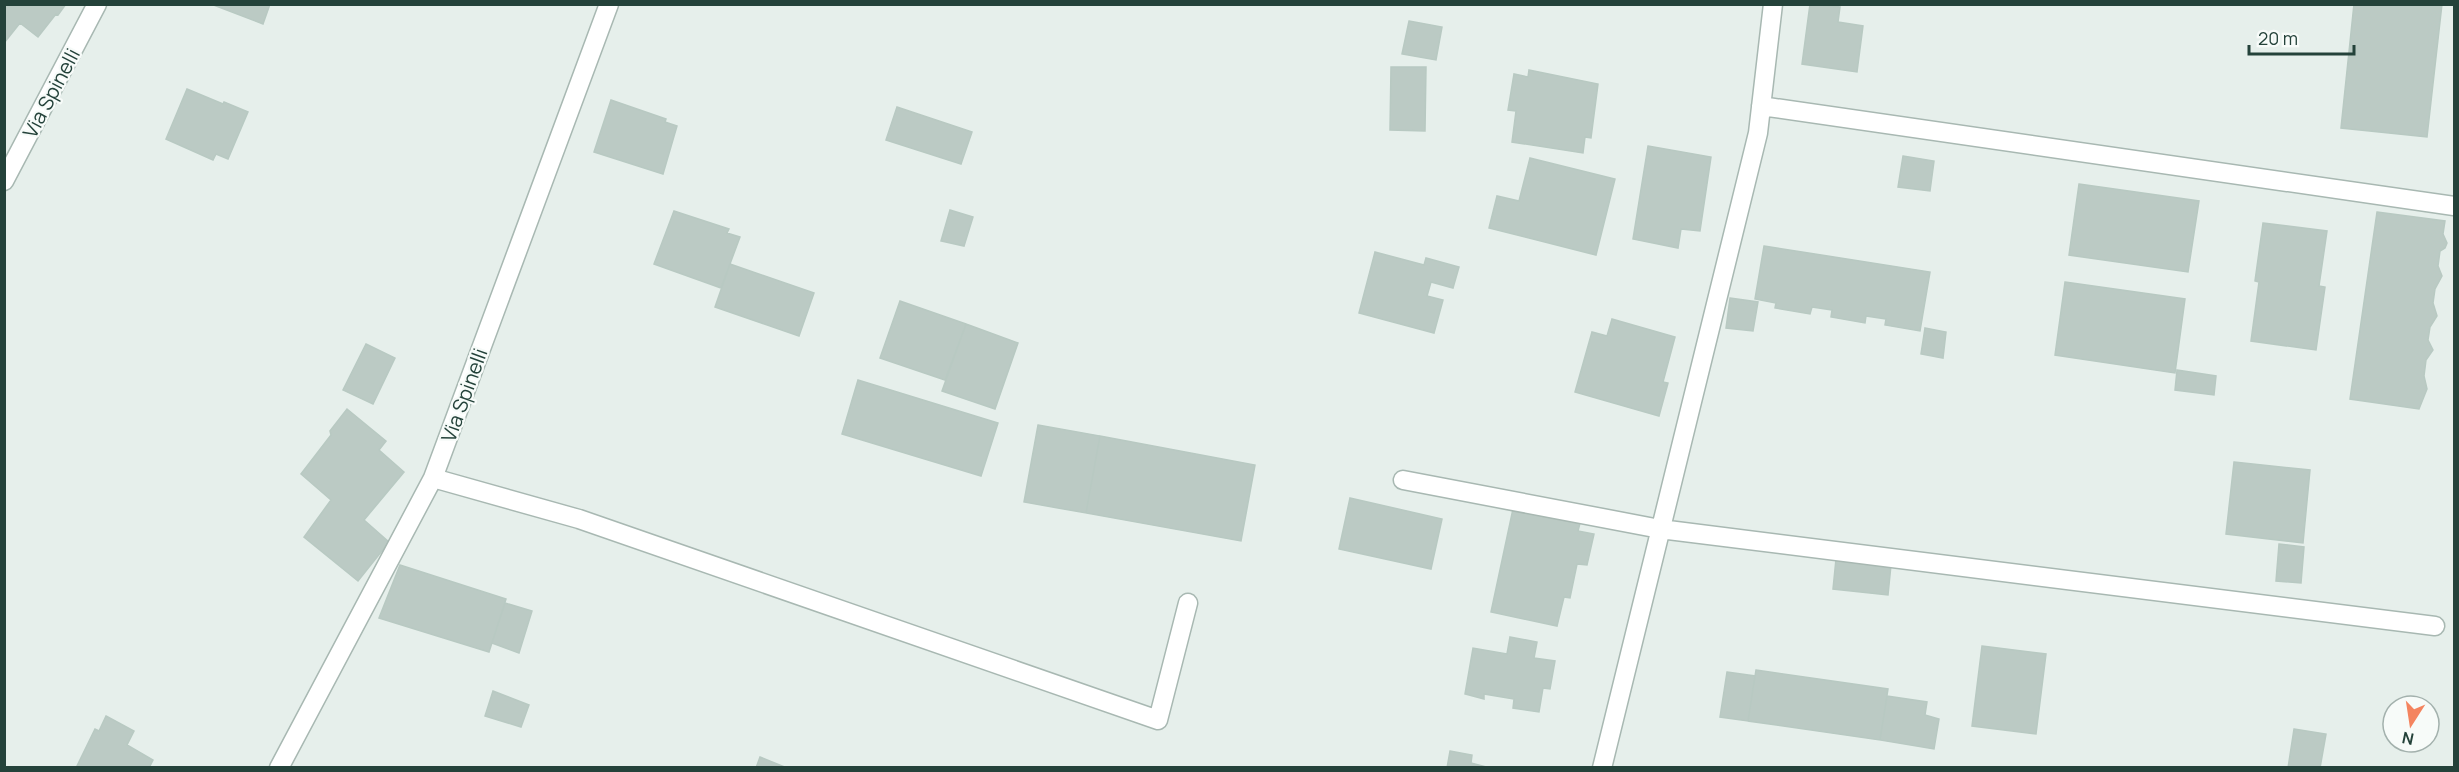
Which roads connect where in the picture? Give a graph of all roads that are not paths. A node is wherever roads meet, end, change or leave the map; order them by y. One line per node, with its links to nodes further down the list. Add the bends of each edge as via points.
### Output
1 (96, 4): 5 (street, Via Spinelli)
2 (609, 4): 7 (street, Via Spinelli)
3 (1773, 4): 4 (street)
4 (1761, 106): 6 (street); 9 (street, via 1758,133)
5 (4, 181)
6 (2454, 206)
7 (433, 478): 10 (street, via 579,519 1158,720); 12 (street, Via Spinelli)
8 (1404, 480): 9 (street)
9 (1660, 529): 11 (street); 13 (street)
10 (1188, 603)
11 (2435, 626)
12 (279, 768)
13 (1602, 768)

